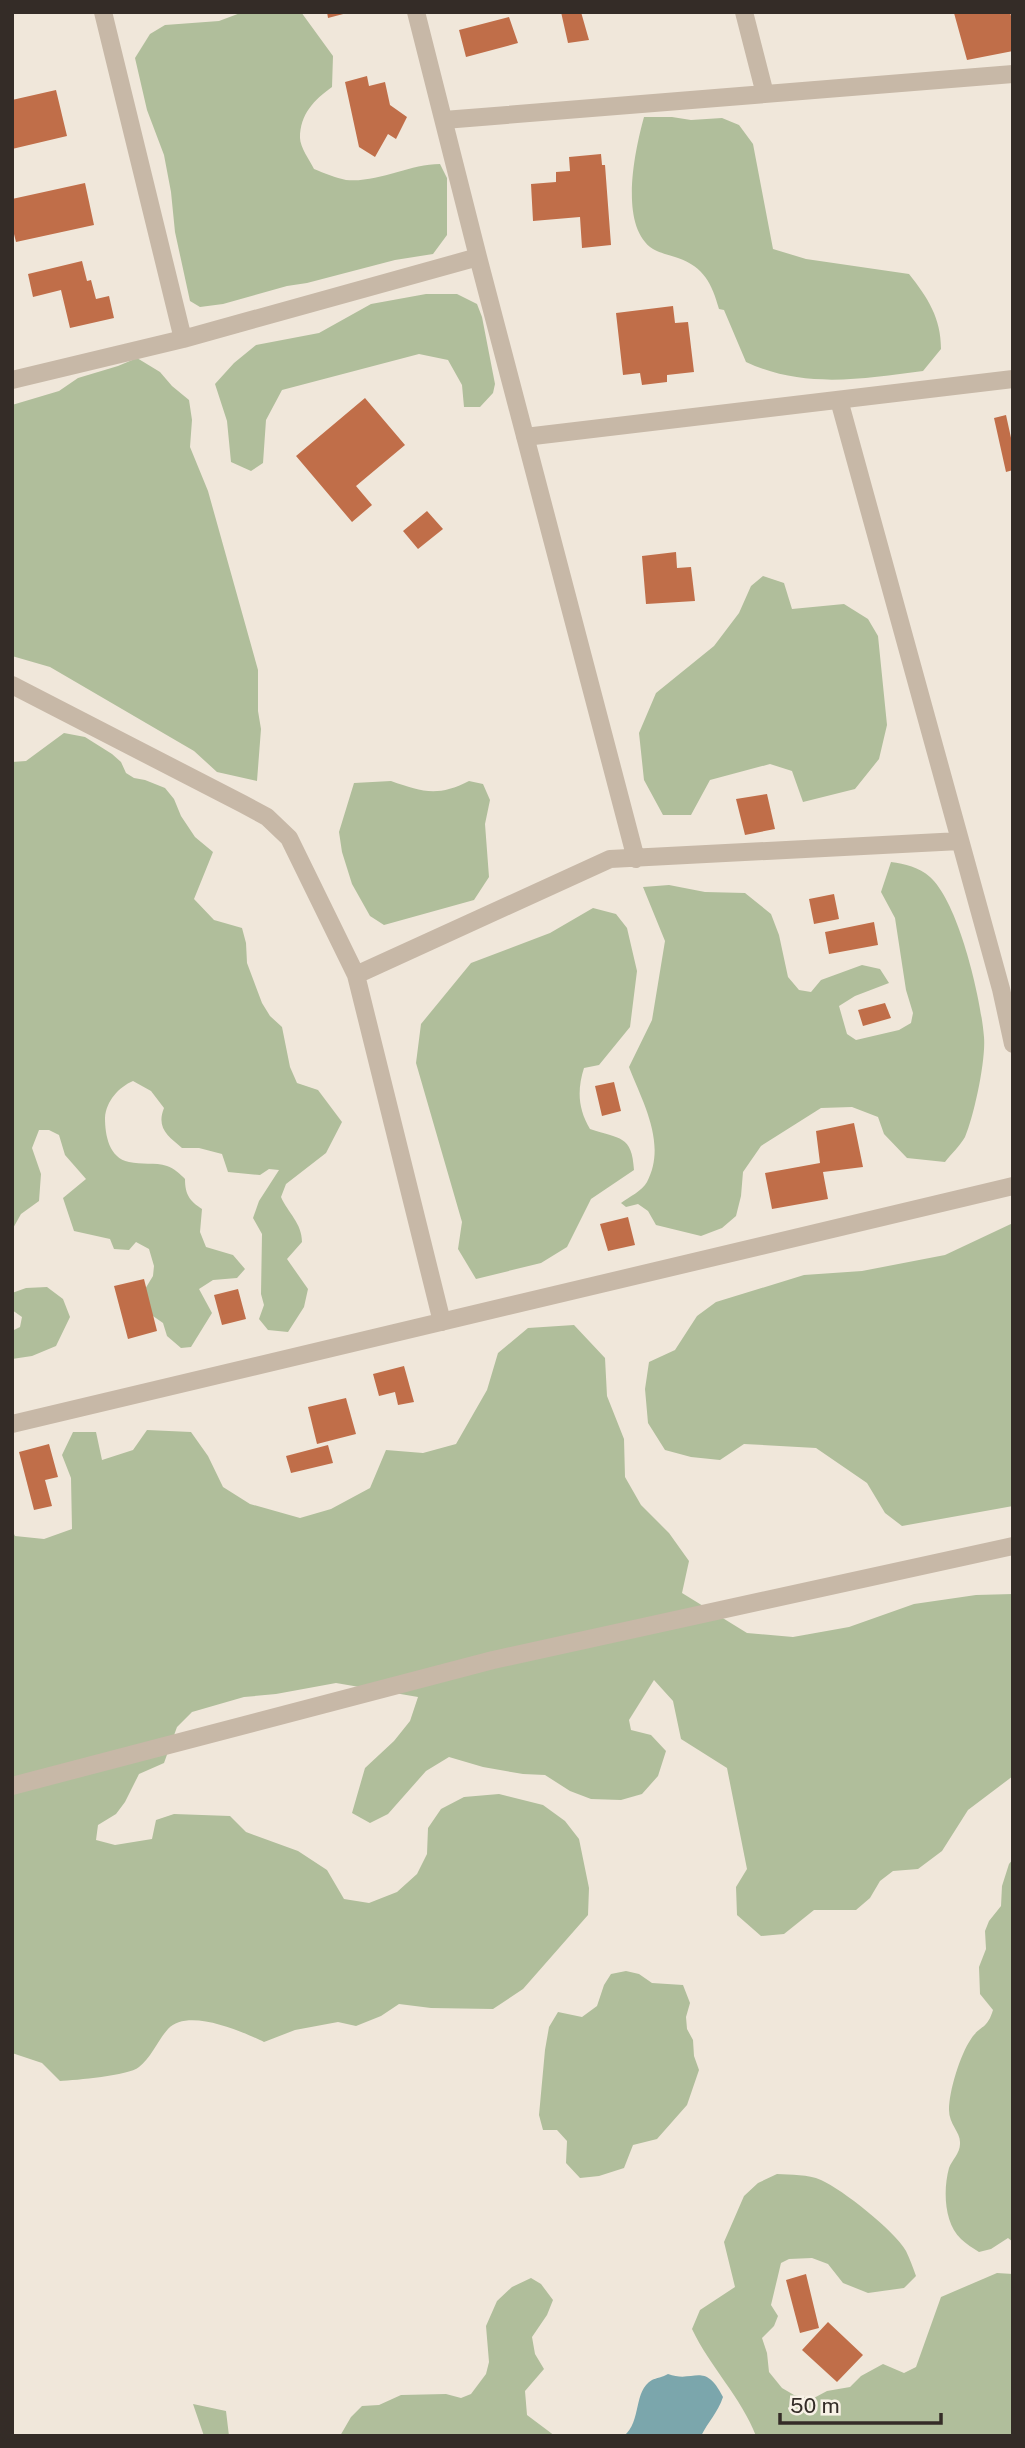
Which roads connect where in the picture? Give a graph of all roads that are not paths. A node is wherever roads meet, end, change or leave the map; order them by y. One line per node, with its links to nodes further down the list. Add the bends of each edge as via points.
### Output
1 (103, 12): 8 (street)
2 (416, 12): 6 (street)
3 (744, 12): 5 (street)
4 (1013, 74): 5 (street)
5 (765, 94): 6 (street)
6 (444, 120): 7 (street)
7 (478, 257): 8 (street); 12 (street)
8 (183, 339): 10 (street)
9 (1013, 379): 11 (street)
10 (12, 380)
11 (839, 400): 12 (street); 14 (street)
12 (525, 437): 15 (street)
13 (12, 685): 16 (street, via 267,817 289,838)
14 (960, 841): 15 (street); 17 (street)
15 (636, 859): 16 (street, via 610,859)
16 (356, 975): 19 (street)
17 (1013, 1044)
18 (1013, 1186): 19 (street)
19 (442, 1322): 20 (street)
20 (12, 1424)
21 (1013, 1546): 22 (street, via 494,1660)
22 (12, 1786)

